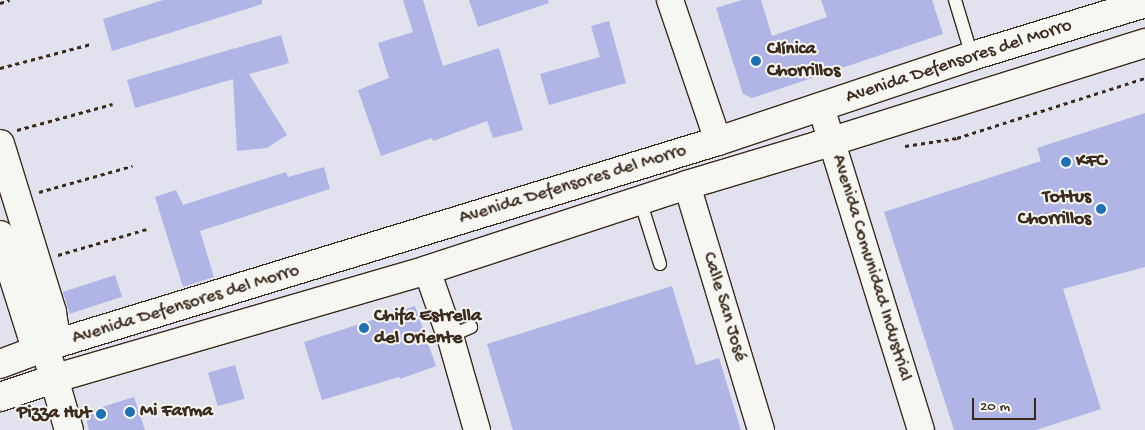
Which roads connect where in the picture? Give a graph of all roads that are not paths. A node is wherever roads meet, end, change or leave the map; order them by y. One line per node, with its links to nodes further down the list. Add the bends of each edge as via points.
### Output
1 (670, 0): 9 (street)
2 (955, 0): 6 (lane)
3 (1145, 4): 4 (main road, Avenida Defensores del Morro)
4 (1107, 7): 6 (main road, Avenida Defensores del Morro)
5 (1145, 43): 10 (main road, Avenida Defensores del Morro)
6 (972, 56): 7 (main road, Avenida Defensores del Morro)
7 (821, 107): 9 (main road, Avenida Defensores del Morro); 10 (street, Avenida Comunidad Industrial)
8 (6, 137): 16 (main road, via 16,198 54,326)
9 (718, 141): 16 (main road, Avenida Defensores del Morro)
10 (832, 141): 11 (main road, Avenida Defensores del Morro); 23 (street, Avenida Comunidad Industrial)
11 (687, 185): 12 (main road, Avenida Defensores del Morro); 22 (street, Calle San José)
12 (640, 200): 14 (lane); 15 (main road, Avenida Defensores del Morro)
13 (0, 234): 16 (main road, via 32,336)
14 (660, 264)
15 (427, 270): 18 (main road, Avenida Defensores del Morro); 21 (street, via 460,332)
16 (45, 347): 17 (main road, Avenida Defensores del Morro); 18 (main road)
17 (0, 364)
18 (56, 378): 19 (main road, Avenida Defensores del Morro); 20 (main road)
19 (0, 397)
20 (69, 430)
21 (476, 430)
22 (761, 430)
23 (921, 430)

